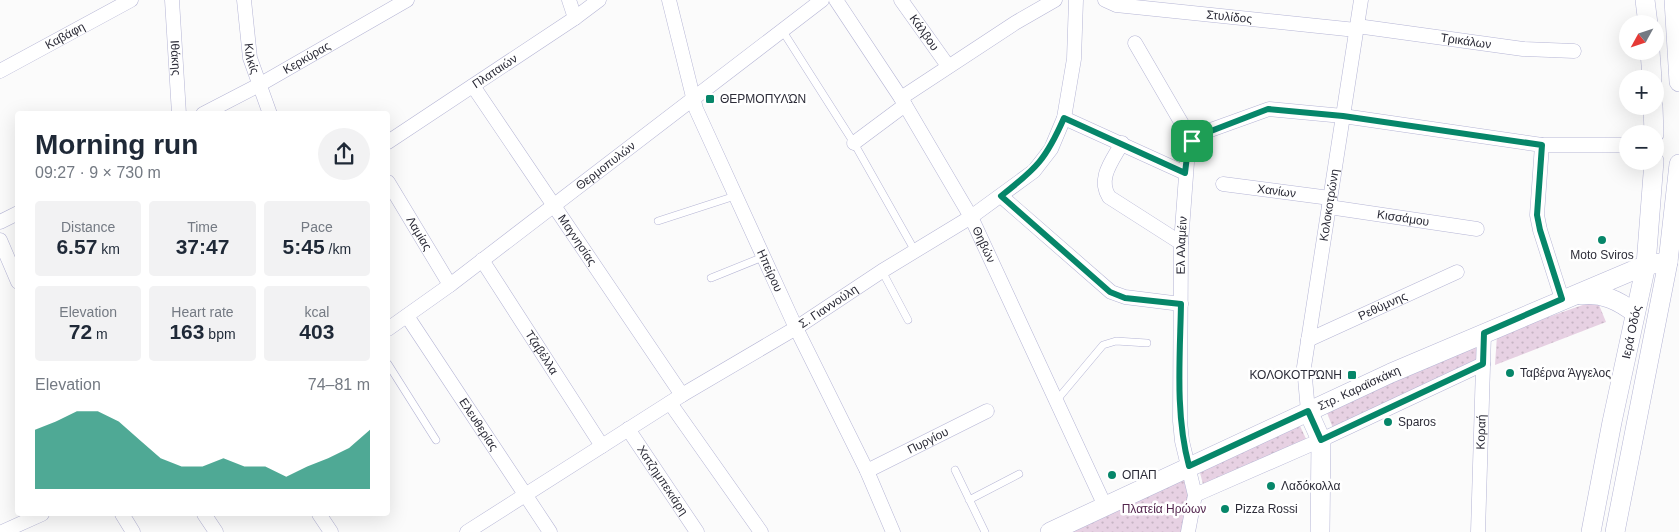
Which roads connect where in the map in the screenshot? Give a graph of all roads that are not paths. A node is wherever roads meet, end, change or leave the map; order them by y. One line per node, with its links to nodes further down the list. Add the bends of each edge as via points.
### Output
1 (131, 0): 24 (street, Καβάφη)
2 (172, 0): 30 (street, Ιθάκης)
3 (244, 0): 26 (street, Κιλκίς, via 250,58)
4 (407, 0): 26 (street, Κερκύρας)
5 (569, 0): 18 (street)
6 (599, 0): 18 (street, Πλαταιών)
7 (669, 0): 28 (street, Ηπείρου)
8 (822, 0): 20 (street, Θερμοπυλών)
9 (836, 0): 29 (street, Θηβών)
10 (900, 0): 23 (street, Κάλβου)
11 (1055, 0): 23 (street)
12 (1076, 0): 34 (street, Σ. Γιαννούλη, via 1074,59)
13 (1105, 0): 19 (street, Στυλίδος, via 1116,5)
14 (1361, 0): 19 (street, Κολοκοτρώνη)
15 (1645, 0): 17 (main road)
16 (1674, 0): 25 (main road)
17 (1647, 15)
18 (575, 18): 27 (street, Πλαταιών)
19 (1356, 28): 22 (street, Τρικάλων, via 1523,49); 33 (street, Κολοκοτρώνη)
20 (782, 30): 28 (street, Θερμοπυλών); 37 (lane)
21 (1135, 43): 36 (street)
22 (1574, 51)
23 (948, 66): 29 (street)
24 (0, 71)
25 (1679, 82)
26 (259, 86): 31 (street, Κερκύρας); 32 (street, Κιλκίς)
27 (473, 86): 35 (street, Πλαταιών); 49 (street, Μαγνησίας)
28 (692, 98): 46 (street, Ηπείρου); 49 (street, Θερμοπυλών)
29 (903, 101): 37 (street); 51 (street, Θηβών)
30 (179, 111)
31 (210, 111)
32 (269, 111)
33 (1343, 116): 36 (street, via 1268,109 1205,132); 39 (street); 48 (street, Κολοκοτρώνη)
34 (1064, 118): 38 (street); 47 (street, Σ. Γιαννούλη, via 1051,149 1034,170)
35 (390, 141)
36 (1192, 141): 43 (street, Ελ Αλαμέιν)
37 (854, 143): 57 (lane)
38 (1122, 143): 43 (street); 56 (street, via 1103,178 1104,189 1109,197)
39 (1542, 145): 40 (street); 67 (street, via 1537,215)
40 (1619, 145)
41 (1679, 164): 60 (main road, Ιερά Οδός)
42 (1653, 170): 61 (main road, Ιερά Οδός)
43 (1185, 173): 56 (street, Ελ Αλαμέιν)
44 (1223, 184): 48 (street, Χανίων)
45 (390, 185): 66 (street, Λαμίας)
46 (735, 196): 52 (lane); 58 (street, Ηπείρου)
47 (1001, 196): 51 (street, Σ. Γιαννούλη); 68 (street, via 1110,292 1125,298)
48 (1330, 203): 54 (street, Κισσάμου); 75 (street, Κολοκοτρώνη)
49 (552, 206): 59 (street, Θερμοπυλών); 79 (street, Μαγνησίας)
50 (15, 214): 53 (street)
51 (971, 217): 57 (street, Σ. Γιαννούλη); 80 (street, Θηβών)
52 (658, 221)
53 (0, 222)
54 (1477, 229)
55 (0, 240): 64 (street)
56 (1181, 243): 68 (street, Ελ Αλαμέιν)
57 (915, 251): 62 (street, Σ. Γιαννούλη)
58 (763, 256): 65 (lane); 73 (street, Ηπείρου)
59 (482, 260): 66 (street, Θερμοπυλών); 87 (street, Τζαβέλλα)
60 (1674, 262): 61 (main road, Στρ. Καραϊσκάκη); 115 (main road, Ιερά Οδός)
61 (1646, 265): 67 (main road, Στρ. Καραϊσκάκη); 69 (main road, Ιερά Οδός)
62 (882, 271): 71 (lane); 73 (street, Σ. Γιαννούλη)
63 (1457, 272): 75 (street, Ρεθύμνης)
64 (15, 275)
65 (712, 278)
66 (450, 285): 70 (street, Θερμοπυλών)
67 (1562, 299): 69 (main road, via 1581,294 1600,295 1623,304); 74 (main road, Στρ. Καραϊσκάκη)
68 (1181, 304): 88 (street, Ελ Αλαμέιν, via 1180,421)
69 (1635, 313): 114 (main road, Ιερά Οδός)
70 (407, 316): 72 (street, Θερμοπυλών); 92 (street, Ελευθερίας)
71 (908, 320)
72 (390, 328)
73 (796, 328): 79 (street, Σ. Γιαννούλη); 89 (street, Ηπείρου)
74 (1484, 333): 77 (street, Κοραή); 83 (main road, Στρ. Καραϊσκάκη)
75 (1308, 340): 83 (street, Κολοκοτρώνη, via 1304,367)
76 (1147, 343): 80 (lane, via 1116,341 1103,345)
77 (1483, 364): 86 (street); 113 (street, Κοραή)
78 (390, 367): 85 (lane)
79 (682, 395): 81 (street, Σ. Γιαννούλη)
80 (1056, 401): 95 (street, Θηβών)
81 (670, 403): 84 (street, Σ. Γιαννούλη); 107 (street)
82 (987, 411): 89 (street, Πυργίου)
83 (1308, 411): 86 (main road); 88 (main road, Στρ. Καραϊσκάκη)
84 (628, 429): 87 (street, Σ. Γιαννούλη); 106 (street, Χατζημπεκιάρη)
85 (436, 440)
86 (1321, 440): 93 (street); 112 (main road)
87 (602, 446): 92 (street, Σ. Γιαννούλη)
88 (1189, 466): 93 (street, Ελ Αλαμέιν); 95 (main road, Στρ. Καραϊσκάκη)
89 (867, 470): 108 (street, Ηπείρου)
90 (955, 470): 94 (lane)
91 (1019, 474): 94 (lane)
92 (525, 496): 104 (street, Σ. Γιαννούλη); 105 (street, Ελευθερίας)
93 (1195, 496): 111 (street)
94 (969, 500): 109 (lane)
95 (1105, 506): 110 (main road, Στρ. Καραϊσκάκη)
96 (38, 516): 100 (street)
97 (123, 516): 101 (street)
98 (205, 516): 102 (street)
99 (320, 516): 103 (street)
100 (2, 532)
101 (133, 532)
102 (216, 532)
103 (332, 532)
104 (467, 532)
105 (550, 532)
106 (697, 532)
107 (761, 532)
108 (893, 532)
109 (985, 532)
110 (1050, 532)
111 (1188, 532)
112 (1320, 532)
113 (1478, 532)
114 (1591, 532)
115 (1615, 532)

